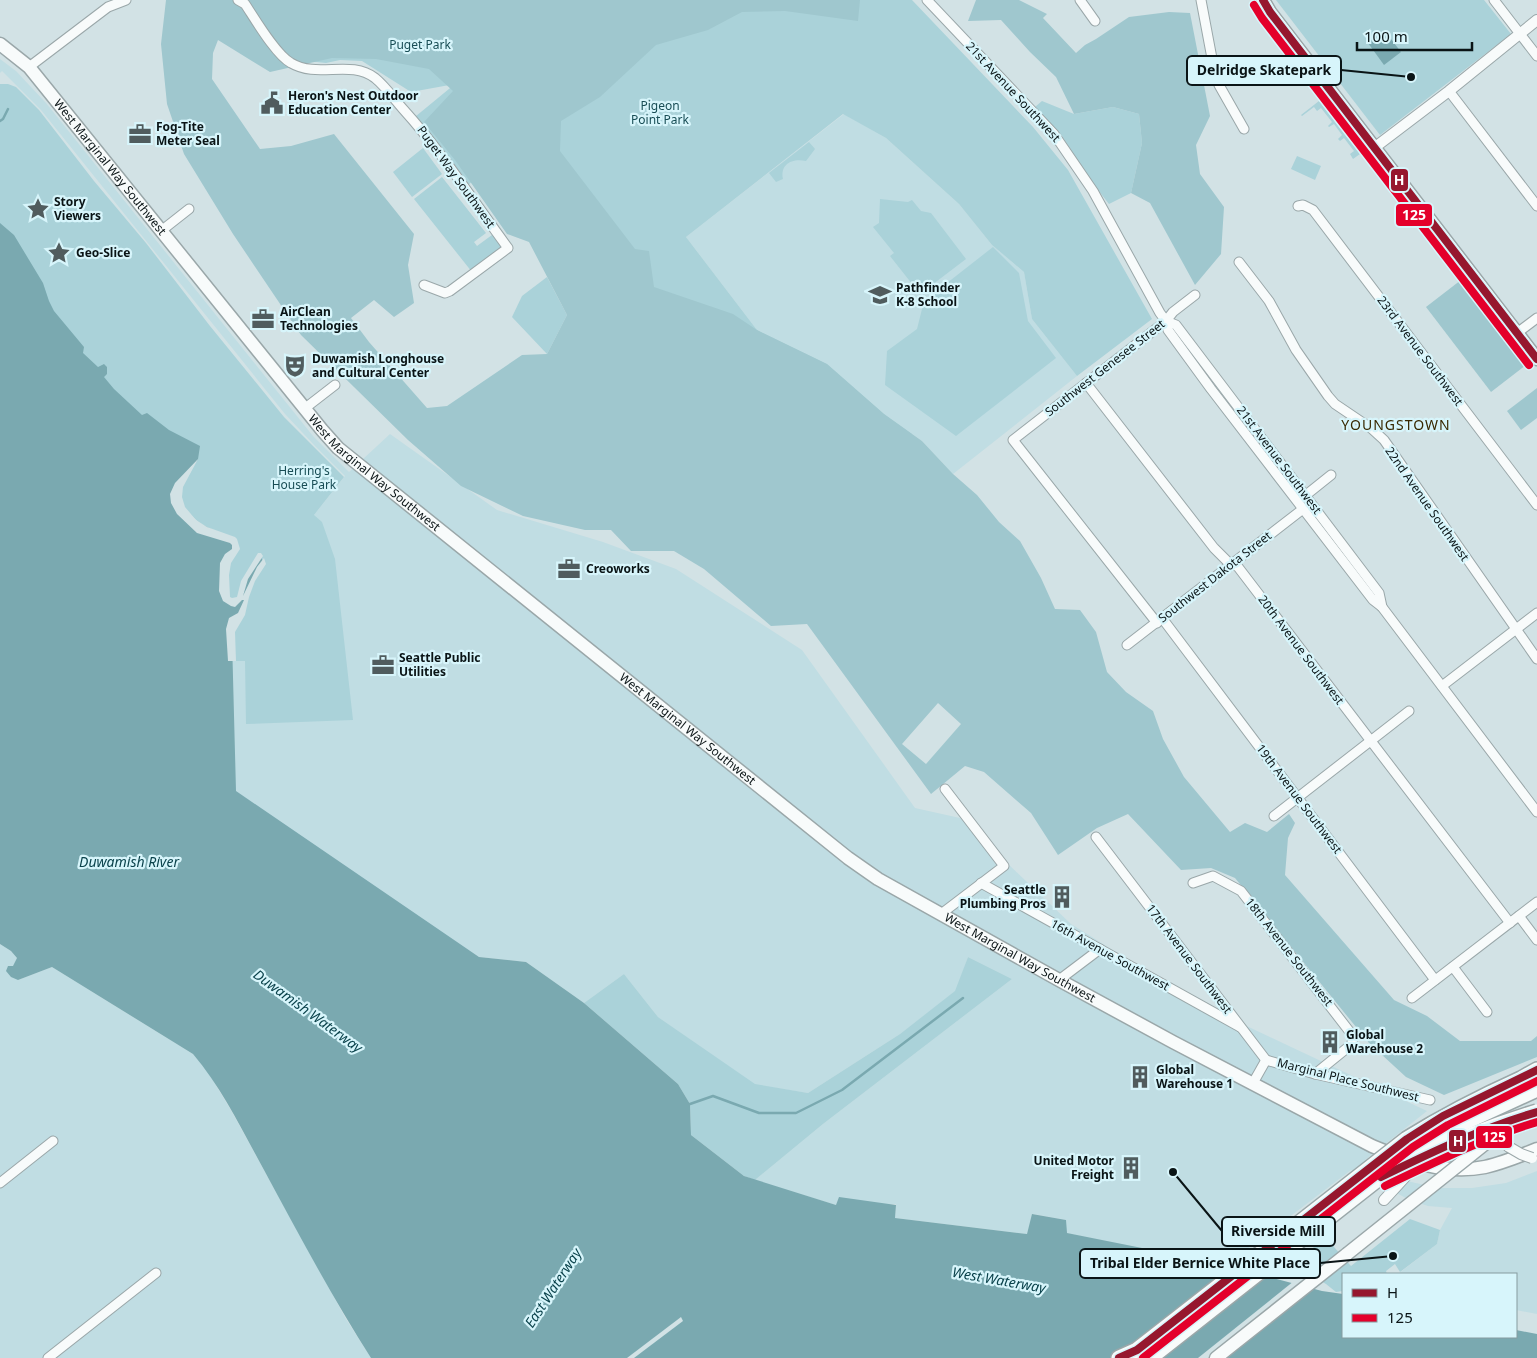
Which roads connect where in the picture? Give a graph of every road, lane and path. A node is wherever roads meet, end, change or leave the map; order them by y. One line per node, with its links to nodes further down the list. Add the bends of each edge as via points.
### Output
1 (126, 0): 13 (street, via 108,7)
2 (238, 0): 22 (street, Puget Way Southwest, via 290,63 315,70 360,70 376,79 416,122 508,248 450,291)
3 (927, 0): 25 (street, 21st Avenue Southwest, via 1066,150 1093,191)
4 (1080, 0): 9 (street)
5 (1201, 0): 15 (street, via 1219,85)
6 (1263, 0): 16 (main road)
7 (1494, 0): 10 (street)
8 (1537, 20): 10 (street)
9 (1095, 21)
10 (1520, 34): 12 (street); 14 (street)
11 (0, 44): 13 (main road, West Marginal Way Southwest)
12 (1537, 56)
13 (29, 67): 20 (main road, West Marginal Way Southwest)
14 (1449, 91): 16 (street); 18 (street)
15 (1244, 129)
16 (1374, 148): 26 (main road)
17 (1298, 206): 34 (street, 23rd Avenue Southwest, via 1312,210)
18 (1537, 206)
19 (189, 209): 20 (street)
20 (161, 231): 30 (main road, West Marginal Way Southwest)
21 (1239, 262): 40 (street, 22nd Avenue Southwest, via 1269,301 1296,350 1328,396 1384,440)
22 (424, 285)
23 (1194, 295): 25 (street, Southwest Genesee Street)
24 (1537, 318): 26 (street)
25 (1166, 321): 28 (street, Southwest Genesee Street); 33 (street, 21st Avenue Southwest, via 1176,325); 35 (street, 21st Avenue Southwest, via 1168,330)
26 (1517, 333): 27 (main road)
27 (1537, 359)
28 (1086, 383): 31 (street, Southwest Genesee Street); 36 (street, 20th Avenue Southwest, via 1214,548)
29 (335, 385): 30 (street)
30 (304, 409): 54 (main road, West Marginal Way Southwest, via 358,465 841,854)
31 (1013, 440): 39 (street, 19th Avenue Southwest)
32 (1331, 475): 33 (street)
33 (1306, 495): 37 (street, 21st Avenue Southwest, via 1379,593)
34 (1537, 505)
35 (1303, 509): 36 (street, Southwest Dakota Street); 37 (street, 21st Avenue Southwest, via 1373,600)
36 (1232, 564): 39 (street, Southwest Dakota Street); 45 (street, 20th Avenue Southwest, via 1238,567)
37 (1382, 607): 43 (street, 21st Avenue Southwest)
38 (1537, 613): 40 (street)
39 (1160, 620): 41 (street, Southwest Dakota Street); 47 (street, 19th Avenue Southwest)
40 (1515, 630): 42 (street, 22nd Avenue Southwest); 43 (street)
41 (1127, 646)
42 (1537, 659)
43 (1442, 686): 48 (street, 21st Avenue Southwest)
44 (1410, 711): 45 (street)
45 (1370, 741): 47 (street); 56 (street, 20th Avenue Southwest)
46 (945, 789): 51 (street, via 1004,866)
47 (1297, 797): 49 (street); 61 (street, 19th Avenue Southwest)
48 (1537, 812)
49 (1274, 816)
50 (1096, 837): 64 (street, 17th Avenue Southwest)
51 (981, 883): 54 (street); 58 (street, 16th Avenue Southwest)
52 (1192, 883): 67 (street, 18th Avenue Southwest, via 1213,876 1241,891 1353,1036 1352,1044)
53 (1537, 902): 55 (street)
54 (940, 914): 60 (main road, West Marginal Way Southwest)
55 (1519, 916): 56 (street); 57 (street)
56 (1510, 923): 59 (street)
57 (1537, 940)
58 (1100, 949): 60 (street); 64 (street, 16th Avenue Southwest)
59 (1453, 967): 61 (street); 63 (street)
60 (1060, 980): 68 (main road, West Marginal Way Southwest)
61 (1436, 980): 62 (street)
62 (1412, 998)
63 (1487, 1012)
64 (1240, 1027): 65 (street, 17th Avenue Southwest)
65 (1266, 1060): 67 (street, Marginal Place Southwest); 68 (street)
66 (1537, 1071): 80 (highway, bridge, via 1443,1116 1407,1139)
67 (1315, 1074): 70 (street, Marginal Place Southwest)
68 (1253, 1083): 75 (main road, West Marginal Way Southwest, via 1372,1146)
69 (1537, 1089): 76 (highway, bridge, via 1434,1139)
70 (1430, 1100)
71 (1537, 1111): 72 (main road); 76 (highway, bridge, via 1459,1140)
72 (1496, 1135): 74 (street, bridge, via 1521,1154); 83 (main road, bridge)
73 (53, 1142): 77 (street)
74 (1535, 1155): 75 (main road, West Marginal Way Southwest, via 1459,1170)
75 (1418, 1163): 78 (street)
76 (1384, 1174): 80 (highway)
77 (0, 1183)
78 (1384, 1200)
79 (156, 1273): 81 (street)
80 (1138, 1355): 82 (highway)
81 (48, 1358)
82 (1119, 1358)
83 (1216, 1358)

